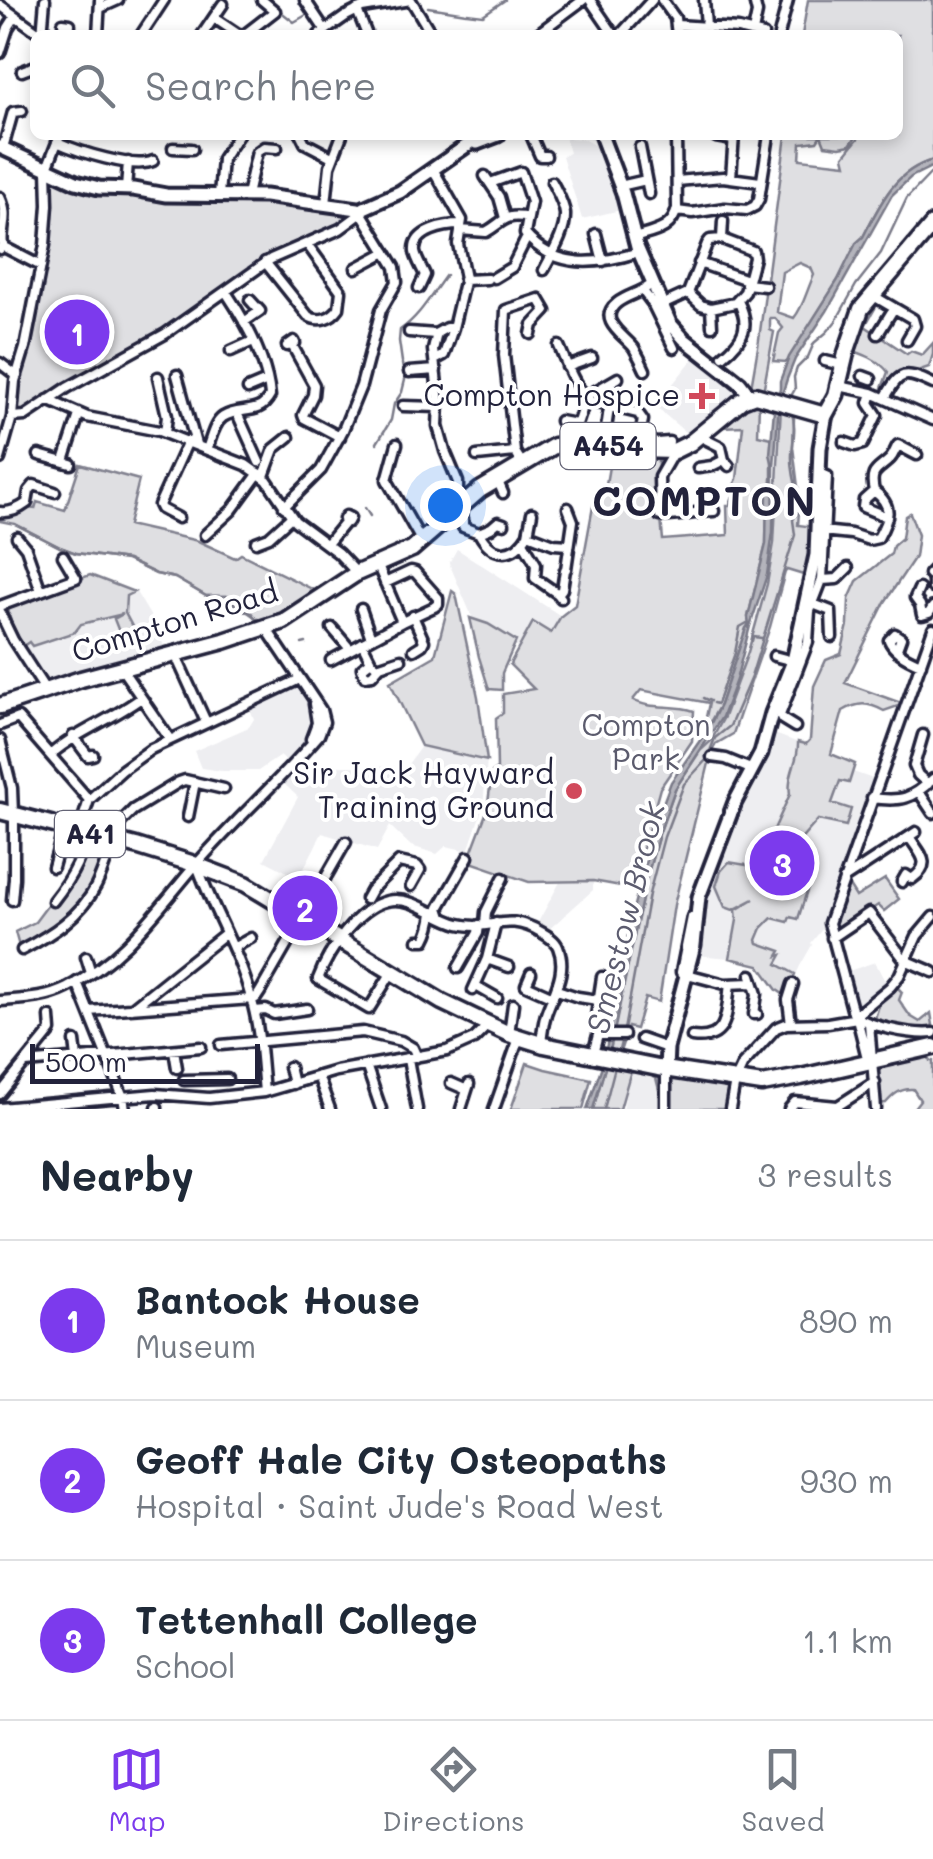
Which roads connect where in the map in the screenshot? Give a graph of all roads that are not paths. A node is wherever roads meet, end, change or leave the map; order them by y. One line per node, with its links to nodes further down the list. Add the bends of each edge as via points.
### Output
1 (46, 0): 22 (street)
2 (118, 0): 14 (street)
3 (164, 0): 25 (street)
4 (262, 0): 28 (street, via 277,12)
5 (304, 0): 29 (street)
6 (411, 0): 16 (street); 31 (street)
7 (587, 0): 32 (street); 33 (street)
8 (652, 0): 34 (street)
9 (662, 0): 35 (street)
10 (704, 0): 20 (street)
11 (754, 0): 37 (street)
12 (788, 0): 38 (street)
13 (0, 4): 17 (street)
14 (100, 4): 24 (street)
15 (223, 4): 18 (street)
16 (359, 6): 30 (street)
17 (15, 17): 21 (street); 39 (street)
18 (214, 18): 26 (street); 27 (street)
19 (63, 23): 23 (street)
20 (706, 26): 35 (street); 36 (street)
21 (34, 30)
22 (43, 30)
23 (70, 30)
24 (98, 30)
25 (145, 30)
26 (206, 30)
27 (232, 30)
28 (251, 30)
29 (321, 30)
30 (325, 30)
31 (429, 30)
32 (543, 30)
33 (613, 30)
34 (622, 30)
35 (677, 30)
36 (737, 30)
37 (753, 30)
38 (780, 30)
39 (0, 50)
40 (30, 68): 41 (street)
41 (22, 71)
42 (22, 112): 56 (street, via 13,112)
43 (57, 140): 63 (street)
44 (61, 140): 62 (street)
45 (235, 140): 73 (street, via 222,159)
46 (304, 140): 59 (street)
47 (340, 140): 59 (street)
48 (480, 140): 64 (main road)
49 (533, 140): 60 (street, via 537,154)
50 (604, 140): 70 (main road)
51 (676, 140): 67 (street)
52 (734, 140): 65 (street)
53 (768, 140): 68 (street)
54 (190, 144): 57 (street)
55 (640, 146): 66 (street)
56 (1, 147): 63 (main road)
57 (173, 148)
58 (274, 149): 74 (street, via 257,152)
59 (332, 156): 76 (street)
60 (546, 156)
61 (153, 160): 62 (street)
62 (128, 162): 71 (street)
63 (47, 168): 71 (main road, via 94,187); 96 (street)
64 (432, 168): 78 (main road); 83 (street, via 460,214)
65 (731, 178): 67 (street); 68 (street)
66 (646, 180): 70 (street); 72 (street)
67 (677, 180): 77 (street)
68 (760, 182): 77 (street, via 758,202 748,210)
69 (552, 185): 92 (street, via 565,217)
70 (620, 186): 86 (main road)
71 (126, 189): 73 (main road)
72 (649, 194)
73 (219, 195): 74 (main road)
74 (247, 195): 76 (main road)
75 (1, 202): 88 (street)
76 (326, 204): 78 (main road)
77 (677, 211): 86 (street, via 667,227)
78 (361, 212): 89 (street); 90 (street)
79 (506, 218): 80 (street); 80 (street, via 489,179 521,172 532,202); 83 (street, via 486,232)
80 (528, 218): 85 (street)
81 (723, 221): 87 (street)
82 (933, 224): 106 (highway)
83 (460, 228): 99 (street); 103 (street, via 443,226 417,242 427,275)
84 (595, 234): 93 (street)
85 (528, 237): 92 (street); 99 (street, via 510,270)
86 (634, 238): 91 (main road)
87 (722, 239): 95 (street, via 710,240); 100 (street, via 754,254)
88 (1, 244): 96 (street)
89 (307, 244): 94 (street); 94 (street, via 341,290 330,317 308,316)
90 (386, 252): 97 (street); 162 (street, via 398,282 382,307)
91 (639, 252): 93 (street); 102 (main road)
92 (551, 255): 93 (street); 98 (street)
93 (603, 261)
94 (265, 262): 104 (street)
95 (699, 264): 100 (street); 105 (street)
96 (41, 266): 136 (street)
97 (356, 268)
98 (544, 270)
99 (464, 280): 114 (street)
100 (746, 282): 101 (street); 108 (street)
101 (765, 286)
102 (647, 287): 109 (main road); 123 (street); 134 (street, via 615,305 610,319)
103 (419, 288)
104 (226, 292): 112 (street); 148 (street)
105 (688, 293): 109 (street); 110 (street)
106 (872, 295): 111 (street); 130 (highway)
107 (250, 300): 112 (street, via 260,311)
108 (738, 301): 110 (street); 125 (street, via 745,318 742,337)
109 (662, 306): 144 (main road, via 680,336)
110 (711, 308): 113 (street)
111 (894, 308): 116 (street); 119 (street, via 914,321)
112 (244, 322): 120 (street)
113 (712, 326)
114 (453, 328): 117 (street); 126 (street, via 444,355)
115 (410, 332): 117 (street)
116 (881, 332)
117 (436, 334): 126 (street)
118 (532, 334): 173 (street, via 546,311 539,299 506,310 504,355)
119 (910, 338)
120 (252, 341): 124 (street); 140 (street)
121 (292, 346): 162 (street, via 314,385 304,418)
122 (562, 348): 131 (street)
123 (674, 348)
124 (231, 351)
125 (724, 356)
126 (435, 360): 133 (street)
127 (589, 360): 131 (street)
128 (824, 361): 130 (street)
129 (0, 363): 136 (street)
130 (842, 365): 143 (highway)
131 (568, 366): 145 (street)
132 (411, 370): 133 (street)
133 (436, 370): 150 (street)
134 (646, 370)
135 (177, 375): 165 (street)
136 (16, 376): 155 (street)
137 (158, 378): 158 (street, via 168,416)
138 (618, 378): 145 (street)
139 (867, 378): 146 (street)
140 (267, 380): 142 (street); 152 (street, via 267,402)
141 (933, 384): 147 (street, via 914,374 900,376)
142 (248, 389)
143 (841, 389): 146 (street); 153 (highway)
144 (750, 396): 153 (highway); 160 (highway, A454)
145 (585, 397): 151 (street); 157 (street, via 576,426)
146 (867, 397): 147 (street); 164 (street, via 877,415 862,444)
147 (884, 398): 156 (street)
148 (48, 400): 154 (street); 155 (street)
149 (402, 406): 150 (street)
150 (438, 407): 181 (street)
151 (610, 408): 159 (street); 168 (street, via 642,417)
152 (237, 413): 169 (street, via 219,420); 175 (street)
153 (821, 413): 191 (main road)
154 (80, 415): 158 (street); 171 (street, via 68,462)
155 (12, 417): 163 (street)
156 (933, 420)
157 (560, 421)
158 (165, 433): 165 (street)
159 (605, 436)
160 (700, 436): 167 (highway, A454, via 684,447); 176 (street, via 721,446 726,463)
161 (289, 437): 177 (street, via 274,449)
162 (340, 437): 180 (street, via 321,470)
163 (3, 442): 174 (street)
164 (844, 442)
165 (192, 443): 169 (street); 186 (street, via 159,504)
166 (397, 444): 197 (street, via 387,480)
167 (669, 444): 168 (highway, A454); 183 (street, via 659,476 660,516)
168 (638, 445): 173 (highway, A454, via 572,443)
169 (208, 449): 177 (street)
170 (916, 452): 178 (street, via 896,444 890,462 873,476)
171 (46, 455)
172 (477, 456): 173 (street)
173 (519, 458): 181 (highway, A454, via 500,486)
174 (0, 459)
175 (256, 461)
176 (698, 468)
177 (262, 475): 180 (street); 193 (street)
178 (874, 491): 189 (street, via 886,501); 189 (street, via 863,507)
179 (54, 492): 184 (street, via 34,486 24,506)
180 (284, 507): 188 (street)
181 (460, 507): 192 (street, via 463,528); 197 (highway, A454)
182 (567, 511): 199 (street, via 573,520)
183 (714, 511)
184 (0, 512)
185 (532, 513): 195 (street)
186 (175, 515)
187 (347, 515): 198 (street)
188 (291, 517): 196 (street); 198 (street)
189 (887, 517): 191 (street, via 873,540)
190 (504, 524): 192 (street)
191 (821, 531): 205 (street); 211 (main road)
192 (479, 533): 195 (street, via 504,553)
193 (205, 536)
194 (17, 537): 209 (street)
195 (525, 538): 199 (street); 199 (street, via 535,578 560,596)
196 (256, 542)
197 (422, 542): 201 (highway, A454)
198 (327, 544): 203 (street)
199 (569, 545)
200 (64, 556): 209 (street, via 76,578)
201 (377, 564): 203 (highway, A454); 206 (street)
202 (845, 569): 205 (street, via 835,580)
203 (357, 573): 217 (highway, Compton Road / A454)
204 (933, 575): 207 (street)
205 (822, 580): 211 (street)
206 (385, 584): 215 (street, via 417,573 438,601); 216 (street)
207 (933, 588)
208 (918, 590): 212 (street, via 922,615)
209 (41, 592): 214 (street)
210 (792, 599): 211 (street)
211 (809, 604): 220 (street, via 831,611); 221 (main road)
212 (933, 607)
213 (362, 609): 223 (street)
214 (0, 610): 222 (street)
215 (413, 616): 216 (street); 227 (street, via 424,640)
216 (402, 622): 223 (street)
217 (266, 628): 228 (highway, Compton Road / A454); 236 (street)
218 (332, 628): 225 (street)
219 (933, 629): 233 (street)
220 (831, 634)
221 (803, 638): 232 (main road); 243 (street, via 780,713)
222 (13, 640): 224 (street); 237 (street)
223 (366, 640): 225 (street); 230 (street, via 375,664)
224 (0, 646)
225 (350, 649): 231 (street)
226 (897, 649): 233 (street)
227 (414, 650)
228 (175, 654): 234 (highway, Compton Road / A454); 240 (street)
229 (774, 656): 232 (street)
230 (401, 659)
231 (331, 660)
232 (793, 661): 253 (main road)
233 (920, 666): 235 (street); 258 (street)
234 (121, 668): 237 (highway, Compton Road / A454); 238 (street)
235 (933, 671)
236 (300, 679): 240 (street); 252 (street, via 323,714 323,726)
237 (46, 691): 239 (highway, Compton Road / A454)
238 (141, 698): 244 (street); 245 (street)
239 (0, 706)
240 (206, 722): 245 (street)
241 (68, 723): 244 (street)
242 (0, 726): 249 (street, via 18,718)
243 (795, 727)
244 (75, 735): 248 (street, via 88,756); 249 (street)
245 (169, 738): 259 (street)
246 (924, 738): 255 (street, via 914,766)
247 (0, 740): 261 (street, via 12,788)
248 (93, 754)
249 (50, 756): 259 (street)
250 (278, 757): 252 (street)
251 (712, 757): 253 (street)
252 (287, 768): 270 (street)
253 (753, 770): 269 (main road)
254 (195, 782): 256 (street); 260 (street); 264 (street, via 179,782 150,798)
255 (930, 782): 257 (street)
256 (224, 788)
257 (919, 792): 258 (street); 262 (street)
258 (872, 798): 273 (street)
259 (89, 800): 263 (street)
260 (188, 811)
261 (9, 813): 263 (highway, A41); 267 (street)
262 (933, 813)
263 (76, 830): 264 (highway, A41); 271 (street); 280 (street, via 84,846)
264 (109, 839): 270 (highway, A41); 292 (street, via 95,888 58,930)
265 (346, 842): 283 (street)
266 (3, 850): 267 (street)
267 (14, 852): 278 (street)
268 (468, 857): 281 (street)
269 (709, 859): 302 (main road); 308 (street)
270 (197, 866): 283 (highway, A41, via 246,884); 286 (street); 300 (street, via 144,928)
271 (53, 867)
272 (503, 878): 285 (street)
273 (844, 880): 274 (street, via 913,835 925,866 921,875 906,875); 288 (street, via 831,914)
274 (902, 882)
275 (380, 883): 276 (street, via 403,861 419,868); 277 (street); 279 (street)
276 (412, 883)
277 (366, 899)
278 (12, 900)
279 (393, 900): 281 (street); 290 (street, via 361,914)
280 (52, 901)
281 (436, 912): 285 (street, via 460,924); 289 (street, via 428,935)
282 (933, 917): 295 (street)
283 (302, 919): 290 (highway, A41); 310 (street)
284 (496, 923): 285 (street); 294 (street); 307 (street, via 524,924 556,943)
285 (482, 925): 297 (street)
286 (226, 933): 291 (street); 315 (street)
287 (251, 938): 291 (street)
288 (832, 938): 295 (street, via 870,913); 323 (street)
289 (418, 940)
290 (340, 941): 298 (highway, A41); 298 (street, via 320,982 368,1009)
291 (233, 948): 310 (street)
292 (22, 950)
293 (86, 958): 300 (street)
294 (488, 959): 296 (street); 311 (street, via 474,988)
295 (906, 961): 299 (street); 309 (street)
296 (507, 965)
297 (458, 968)
298 (392, 972): 326 (highway, A41)
299 (933, 972)
300 (91, 973): 304 (street)
301 (531, 973): 307 (street, via 526,985)
302 (687, 974): 305 (street); 308 (main road)
303 (602, 978): 312 (street)
304 (77, 982): 313 (street, via 49,995); 318 (street)
305 (730, 984): 321 (street, via 752,979); 330 (street, via 720,1030)
306 (794, 984): 325 (street)
307 (555, 994): 312 (street); 334 (street)
308 (678, 997): 317 (street); 338 (main road)
309 (879, 997): 323 (street); 324 (street)
310 (252, 999): 315 (street); 319 (street)
311 (498, 999)
312 (598, 1000): 320 (street)
313 (0, 1001)
314 (513, 1004): 329 (street)
315 (132, 1008): 318 (street)
316 (307, 1009): 319 (street)
317 (668, 1010)
318 (89, 1011): 341 (street)
319 (255, 1011): 332 (street)
320 (598, 1013)
321 (757, 1014)
322 (50, 1017): 345 (street, via 50,1031)
323 (856, 1017): 324 (street); 325 (street); 344 (street)
324 (869, 1023): 327 (street); 344 (street)
325 (791, 1024): 354 (street, via 772,1031)
326 (488, 1025): 329 (highway, A41); 343 (street, via 456,1048)
327 (933, 1033)
328 (618, 1035): 340 (street, via 598,1035)
329 (514, 1036): 334 (highway, A41); 370 (street)
330 (692, 1036)
331 (641, 1039): 338 (street)
332 (258, 1041): 335 (street); 343 (street, via 363,1032 401,1041 412,1048); 358 (street)
333 (75, 1042): 342 (street)
334 (541, 1044): 340 (highway, A41)
335 (221, 1045)
336 (201, 1047): 339 (street)
337 (933, 1047): 344 (highway, A41)
338 (667, 1048): 349 (main road)
339 (174, 1050): 341 (street); 346 (street, via 177,1067)
340 (596, 1055): 349 (highway, A41)
341 (107, 1056): 342 (street); 360 (street)
342 (77, 1058): 345 (street)
343 (412, 1058): 347 (street); 368 (street)
344 (870, 1058): 354 (highway, A41, via 778,1082); 356 (street)
345 (26, 1063): 359 (street)
346 (189, 1063)
347 (366, 1066): 350 (street); 367 (street)
348 (289, 1067): 357 (street)
349 (666, 1069): 354 (highway, A41); 371 (street)
350 (318, 1076): 357 (street); 366 (street)
351 (184, 1080): 352 (street)
352 (203, 1080): 353 (street); 361 (street)
353 (227, 1080)
354 (735, 1081): 372 (street)
355 (451, 1082): 369 (street, via 468,1087)
356 (875, 1082): 364 (street); 374 (street)
357 (293, 1084): 358 (street)
358 (264, 1092): 361 (street, via 225,1102)
359 (0, 1094)
360 (123, 1096): 361 (street); 363 (street); 365 (street)
361 (203, 1098)
362 (0, 1108): 363 (street)
363 (11, 1108)
364 (835, 1108): 373 (street, via 795,1102)
365 (125, 1109)
366 (330, 1109)
367 (381, 1109)
368 (417, 1109)
369 (462, 1109)
370 (494, 1109)
371 (666, 1109)
372 (730, 1109)
373 (790, 1109)
374 (876, 1109)

